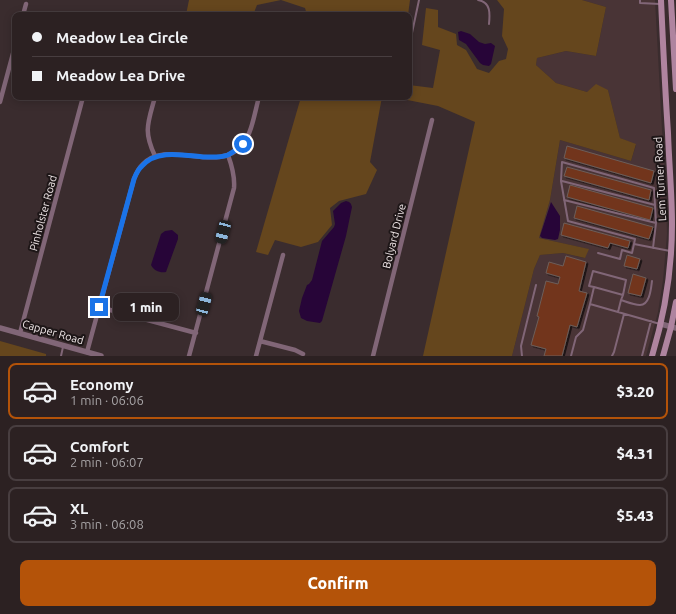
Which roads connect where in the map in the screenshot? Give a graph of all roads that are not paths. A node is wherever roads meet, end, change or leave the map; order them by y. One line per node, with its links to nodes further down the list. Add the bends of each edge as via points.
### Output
1 (419, 0): 9 (lane)
2 (478, 0): 8 (lane, via 488,7)
3 (640, 0): 5 (lane)
4 (671, 0): 11 (main road)
5 (661, 2): 21 (main road, Lem Turner Road)
6 (26, 4): 7 (street)
7 (24, 12)
8 (489, 24)
9 (412, 33)
10 (12, 57): 16 (street)
11 (675, 67): 12 (main road)
12 (676, 89)
13 (82, 100): 44 (street, Pinholster Road)
14 (154, 100): 19 (street, via 148,131)
15 (258, 100): 18 (street, via 247,138)
16 (0, 102)
17 (432, 120): 54 (street, Bolyard Drive)
18 (228, 155): 19 (street); 45 (street, via 234,173 234,188)
19 (155, 156): 37 (street, via 142,164 134,179)
20 (561, 181): 22 (lane); 23 (lane); 23 (lane, via 562,162 654,188)
21 (673, 183): 27 (main road, Lem Turner Road)
22 (564, 200): 24 (lane); 25 (lane, via 568,220 635,239)
23 (655, 206): 24 (lane)
24 (656, 224): 26 (lane)
25 (634, 244): 26 (lane); 28 (lane, via 632,253 622,250 620,259)
26 (653, 248): 27 (lane)
27 (674, 252): 41 (main road, Lem Turner Road)
28 (598, 254)
29 (283, 256): 46 (street)
30 (652, 281): 34 (lane, via 644,304)
31 (536, 285): 55 (lane, via 521,346)
32 (594, 287): 33 (lane); 33 (lane, via 589,286 593,271 626,280); 36 (lane)
33 (622, 295): 34 (lane)
34 (621, 300): 38 (lane)
35 (676, 302): 42 (main road)
36 (590, 304): 38 (lane); 56 (lane, via 583,330 576,337)
37 (99, 307): 45 (street); 48 (street)
38 (618, 312): 39 (lane)
39 (624, 314): 40 (lane); 57 (lane)
40 (651, 321): 41 (lane); 58 (lane)
41 (661, 324): 42 (street); 59 (main road, Lem Turner Road)
42 (674, 327): 60 (main road)
43 (0, 328): 44 (street, Capper Road)
44 (20, 333): 47 (street, Capper Road)
45 (196, 333): 52 (street)
46 (260, 341): 49 (street); 53 (street)
47 (63, 346): 48 (street, Capper Road); 50 (lane)
48 (87, 352): 51 (street, Capper Road)
49 (303, 354)
50 (61, 356)
51 (100, 356)
52 (189, 356)
53 (256, 356)
54 (373, 356)
55 (522, 356)
56 (571, 356)
57 (612, 356)
58 (642, 356)
59 (652, 356)
60 (663, 356)

